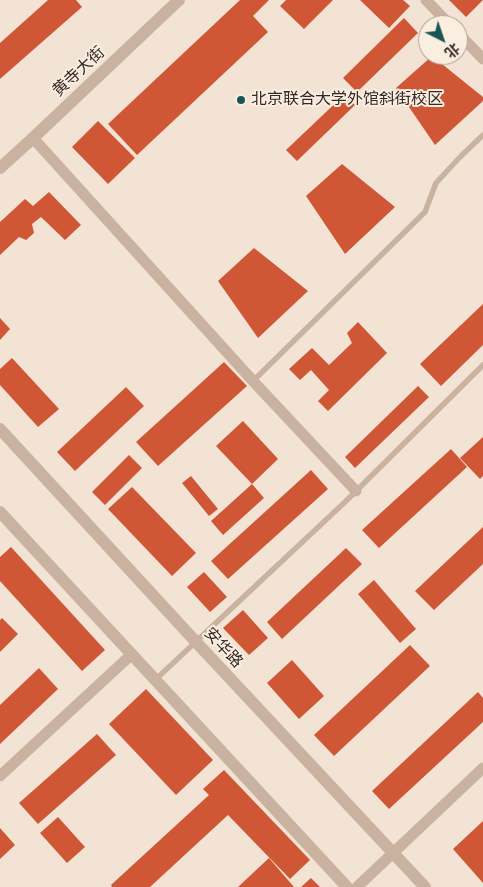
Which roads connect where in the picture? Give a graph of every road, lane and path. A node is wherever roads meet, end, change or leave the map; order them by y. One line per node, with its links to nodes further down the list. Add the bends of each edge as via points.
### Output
1 (179, 0): 7 (street, 黄寺大街)
2 (426, 0): 3 (street)
3 (440, 15)
4 (468, 44): 5 (street)
5 (483, 60)
6 (483, 135): 10 (lane, via 436,183 425,212)
7 (33, 138): 8 (street, 黄寺大街); 10 (street)
8 (0, 168)
9 (483, 365): 12 (lane)
10 (253, 381): 12 (street)
11 (0, 429): 14 (street, 安华路)
12 (356, 491): 14 (lane)
13 (0, 512): 15 (street)
14 (196, 642): 16 (lane); 19 (street, 安华路)
15 (132, 654): 16 (street); 18 (street)
16 (155, 680): 20 (street)
17 (483, 768): 19 (street)
18 (0, 776)
19 (394, 853): 21 (street); 22 (street, 安华路)
20 (347, 887)
21 (357, 887)
22 (425, 887)

